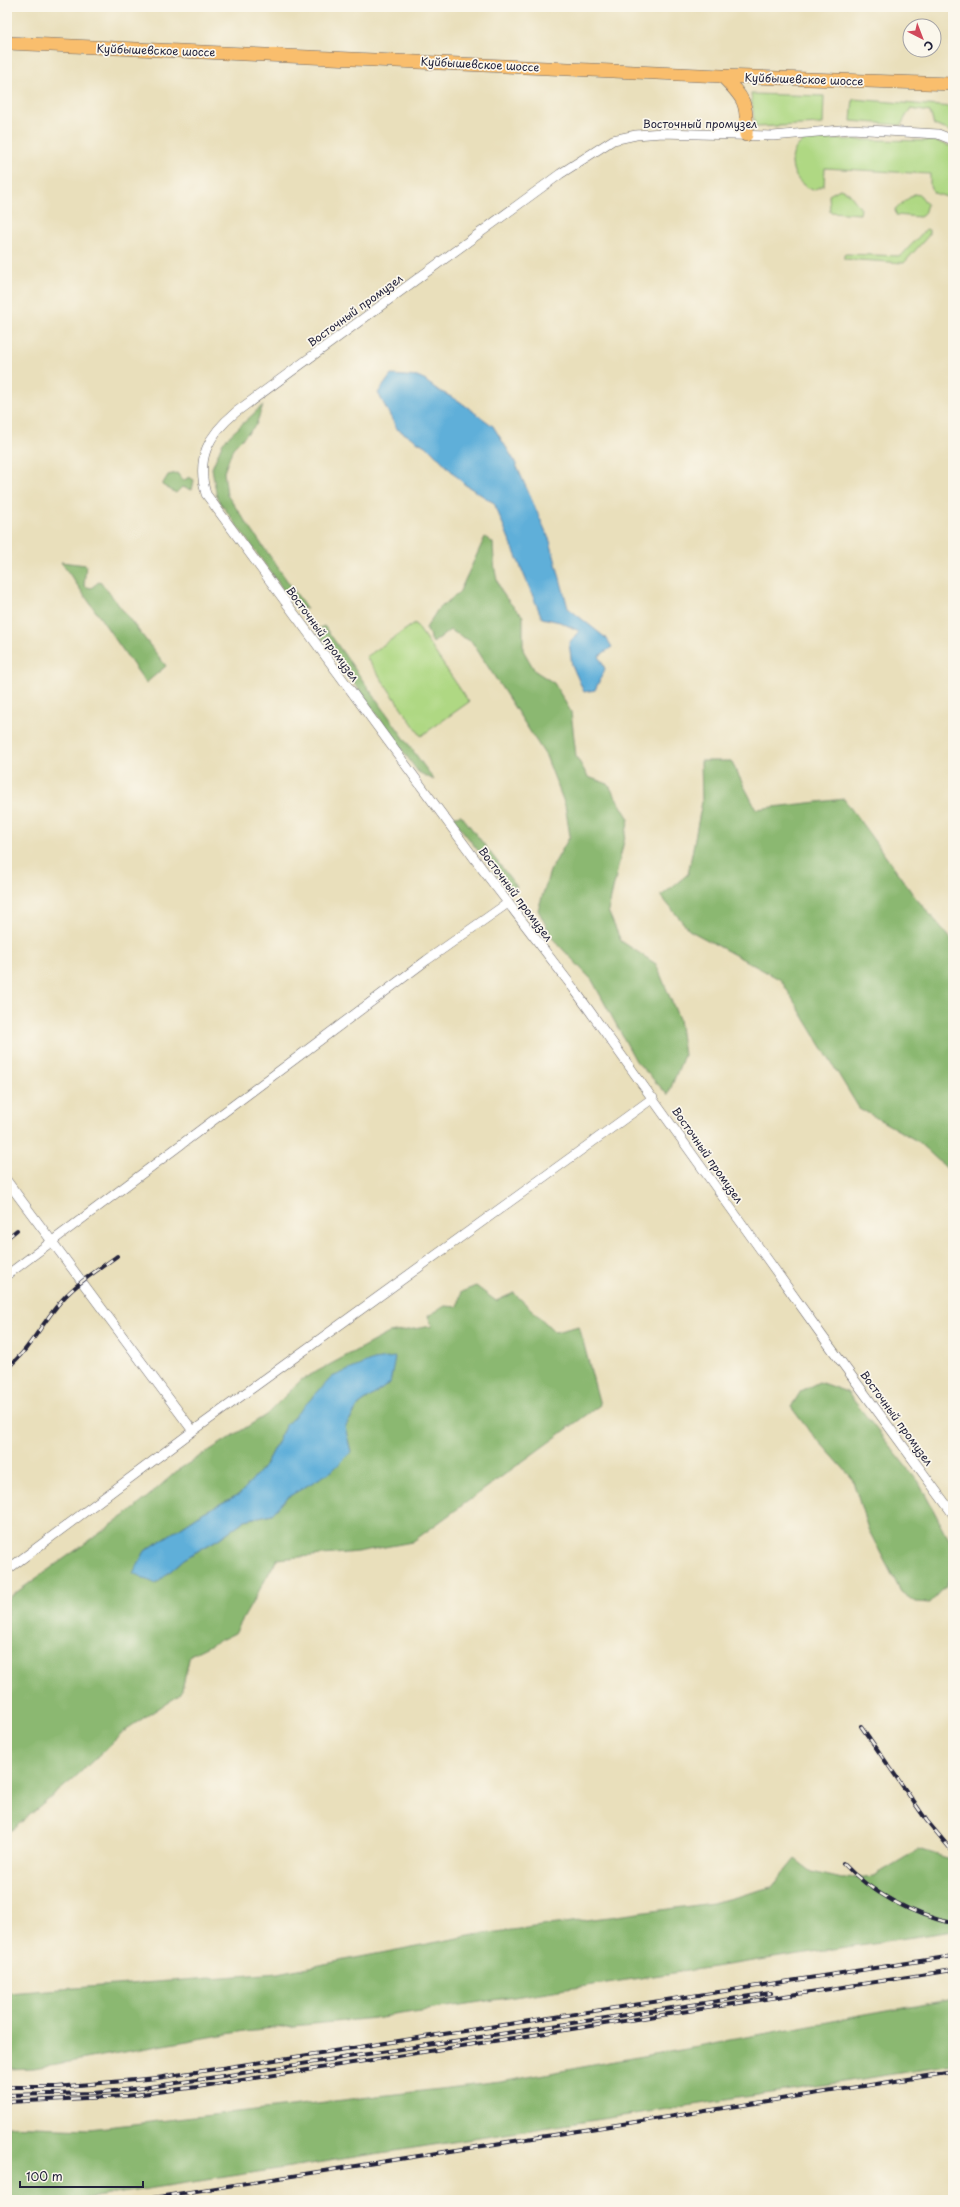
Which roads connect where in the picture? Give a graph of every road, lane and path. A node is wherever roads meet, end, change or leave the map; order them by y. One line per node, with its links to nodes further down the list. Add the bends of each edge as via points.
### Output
1 (7, 43): 2 (highway, Куйбышевское шоссе)
2 (722, 76): 3 (highway, Куйбышевское шоссе); 4 (highway, via 743,100 746,109)
3 (953, 84)
4 (746, 135): 5 (street, Восточный промузел, via 773,136 851,129 938,134); 6 (street, Восточный промузел, via 662,133 613,140 560,174 236,412 218,428 205,450 202,479 206,494)
5 (953, 140)
6 (508, 903): 7 (street, Восточный промузел); 9 (street, via 427,960)
7 (653, 1098): 11 (street); 12 (street, Восточный промузел, via 823,1338)
8 (7, 1181): 9 (street)
9 (52, 1242): 10 (street); 11 (street)
10 (7, 1275)
11 (193, 1432): 13 (street)
12 (953, 1514)
13 (7, 1570)

